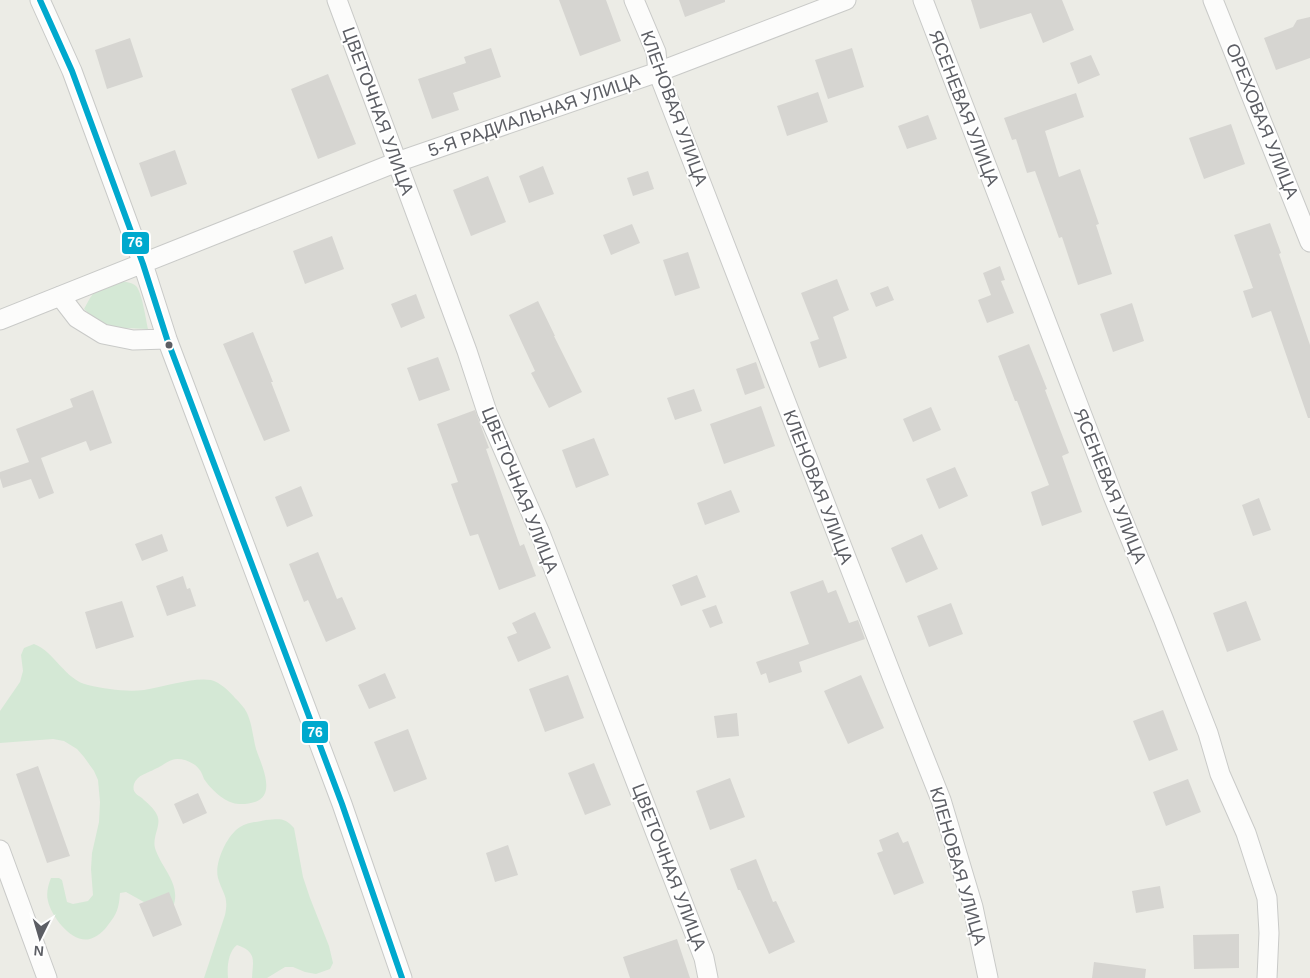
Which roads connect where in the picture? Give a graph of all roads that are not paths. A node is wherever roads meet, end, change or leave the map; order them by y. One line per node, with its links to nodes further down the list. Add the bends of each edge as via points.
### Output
1 (40, 0): 10 (street, via 72,71)
2 (337, 0): 8 (street, ЦВЕТОЧНАЯ УЛИЦА)
3 (634, 0): 7 (street, КЛЕНОВАЯ УЛИЦА, via 656,52)
4 (846, 0): 7 (street, 5-Я РАДИАЛЬНАЯ УЛИЦА)
5 (923, 0): 19 (street, ЯСЕНЕВАЯ УЛИЦА, via 1106,478 1208,732 1220,774 1246,834 1267,898)
6 (1213, 0): 9 (street, ОРЕХОВАЯ УЛИЦА)
7 (658, 72): 8 (street, 5-Я РАДИАЛЬНАЯ УЛИЦА); 18 (street, КЛЕНОВАЯ УЛИЦА, via 941,800 973,906)
8 (397, 162): 10 (street, 5-Я РАДИАЛЬНАЯ УЛИЦА); 17 (street, ЦВЕТОЧНАЯ УЛИЦА, via 488,412 540,533 704,958)
9 (1310, 242)
10 (143, 264): 11 (street, 5-Я РАДИАЛЬНАЯ УЛИЦА); 13 (street)
11 (60, 296): 12 (street, 5-Я РАДИАЛЬНАЯ УЛИЦА); 13 (street, via 77,318 103,334 133,340)
12 (0, 320)
13 (167, 339): 16 (street, via 342,804)
14 (0, 850): 15 (street)
15 (47, 978)
16 (402, 978)
17 (708, 978)
18 (988, 978)
19 (1266, 978)

